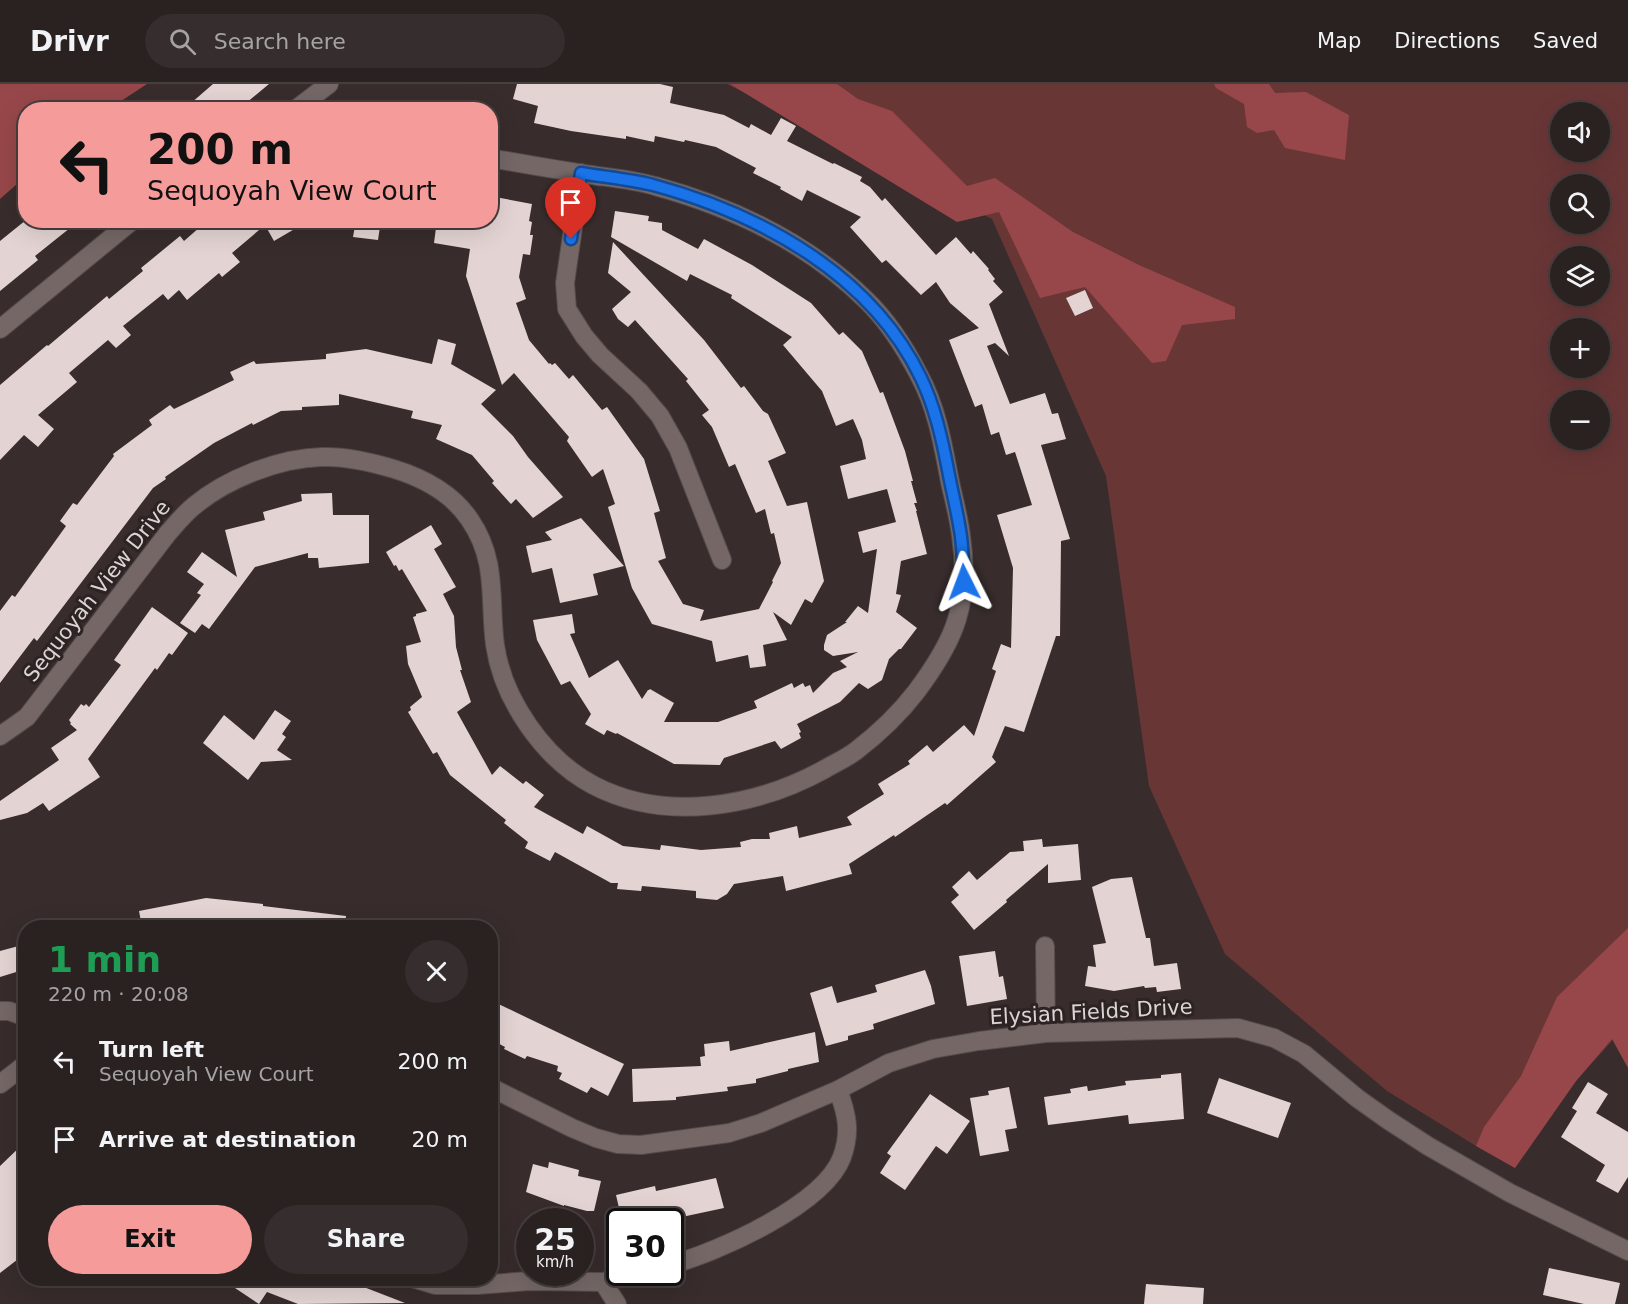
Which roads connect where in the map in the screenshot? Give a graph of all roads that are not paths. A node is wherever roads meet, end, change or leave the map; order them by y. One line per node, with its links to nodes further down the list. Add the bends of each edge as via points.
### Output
1 (329, 84): 2 (street)
2 (305, 102)
3 (498, 159): 4 (street, Sequoyah View Drive)
4 (581, 173): 7 (street, via 565,283 567,309 584,336 660,416 678,448); 8 (street, Sequoyah View Drive, via 650,184 715,204 768,229 824,265 867,300 898,338 921,379 939,425 962,537 964,582 957,622 933,669 899,713 854,752 806,779 756,798 712,806 673,807 631,801 592,785 557,760 536,736 506,686 496,647 485,549 469,518 446,494 412,474 364,460 320,457 273,465 232,481 194,506 168,533 27,717)
5 (123, 228): 6 (street)
6 (0, 329)
7 (722, 560)
8 (0, 736)
9 (1046, 946): 12 (street)
10 (0, 1011): 11 (street)
11 (18, 1013)
12 (1046, 1033): 15 (street, Elysian Fields Drive, via 933,1049 889,1063); 17 (street, Elysian Fields Drive, via 1238,1028 1274,1038 1304,1054 1357,1098 1428,1146 1510,1193)
13 (18, 1070): 14 (street)
14 (0, 1084)
15 (838, 1090): 16 (street, Elysian Fields Drive, via 729,1133 641,1145 596,1138); 18 (street, via 847,1115 847,1136 841,1158 830,1176 780,1217 724,1245)
16 (498, 1091)
17 (1628, 1251)
18 (684, 1259)
19 (606, 1281): 20 (street)
20 (603, 1282): 21 (street); 22 (street)
21 (498, 1283)
22 (617, 1304)

